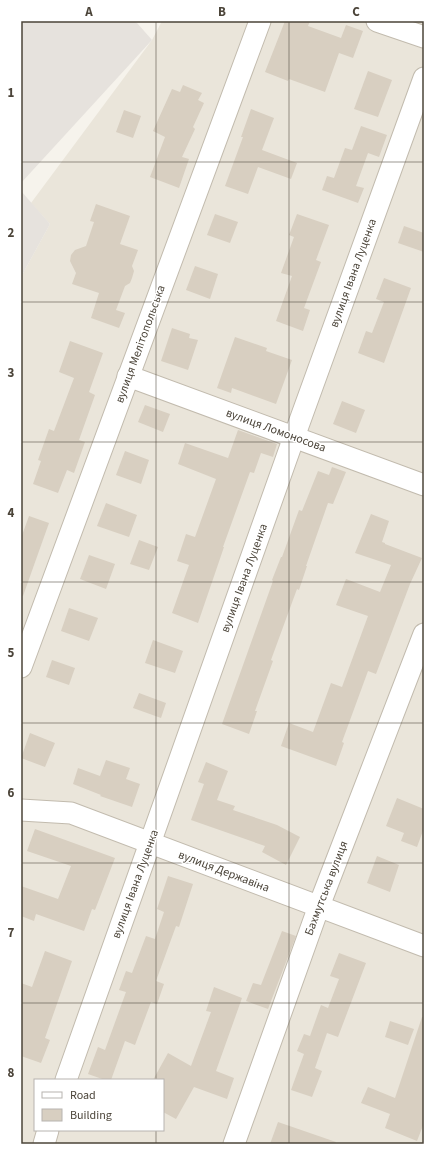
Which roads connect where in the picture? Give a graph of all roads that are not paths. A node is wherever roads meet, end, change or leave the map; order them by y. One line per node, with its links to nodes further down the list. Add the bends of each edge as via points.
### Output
1 (260, 21): 5 (street, вулиця Мелітопольська)
2 (377, 21): 3 (street)
3 (424, 37)
4 (424, 78): 6 (street, вулиця Івана Луценка)
5 (128, 376): 6 (street, вулиця Ломоносова); 9 (street, вулиця Мелітопольська)
6 (294, 437): 7 (street, вулиця Ломоносова); 11 (street, вулиця Івана Луценка)
7 (424, 485)
8 (424, 634): 12 (street, Бахмутська вулиця)
9 (21, 667)
10 (21, 810): 11 (street, вулиця Державіна, via 71,813)
11 (150, 843): 12 (street, вулиця Державіна); 14 (street, вулиця Івана Луценка)
12 (319, 906): 13 (street, вулиця Державіна); 17 (street, Бахмутська вулиця)
13 (424, 946)
14 (66, 1079)
15 (48, 1131): 16 (street)
16 (44, 1144)
17 (234, 1144)

